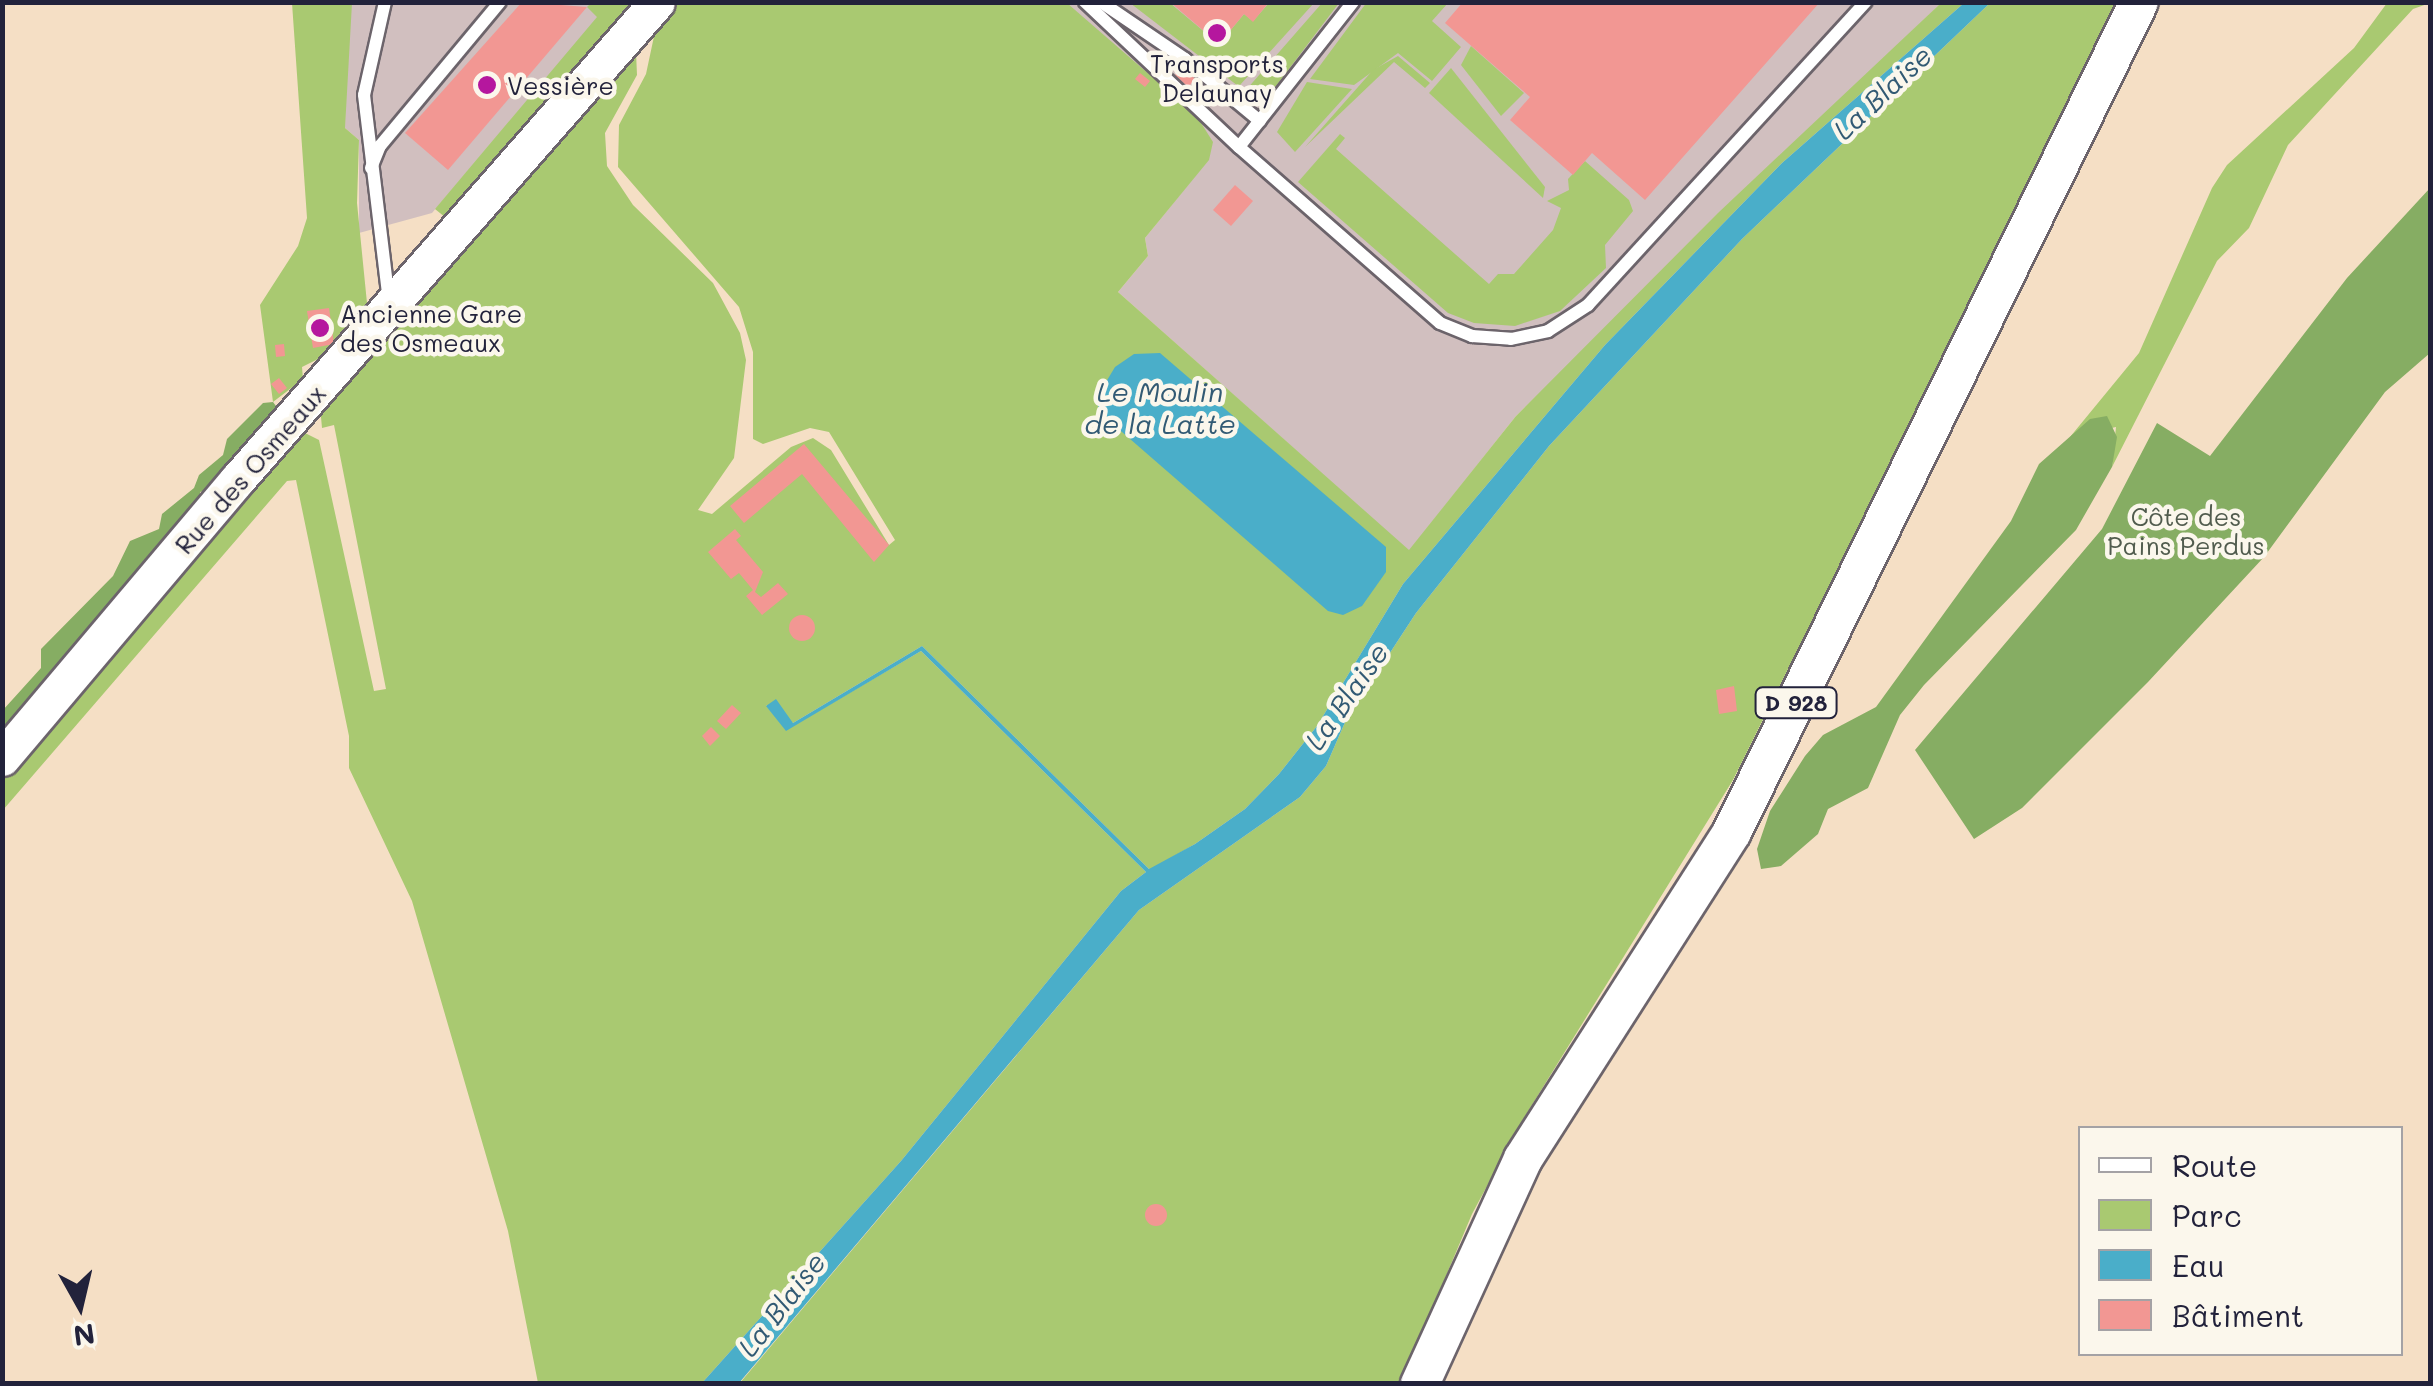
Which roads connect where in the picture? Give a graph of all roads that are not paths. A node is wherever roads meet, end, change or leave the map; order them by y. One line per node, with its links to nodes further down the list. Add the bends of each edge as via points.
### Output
1 (385, 2): 11 (lane, via 365,79)
2 (500, 2): 11 (lane, via 376,152)
3 (657, 2): 12 (main road, Rue des Osmeaux)
4 (1085, 2): 10 (lane)
5 (1101, 2): 9 (lane, via 1186,58)
6 (1352, 2): 9 (lane)
7 (1866, 2): 10 (lane, via 1588,305 1529,337 1483,338 1440,323)
8 (2139, 2): 14 (main road, D 928, via 1732,832 1522,1159)
9 (1260, 121): 10 (lane)
10 (1239, 146)
11 (371, 175): 12 (lane)
12 (390, 310): 13 (main road, Rue des Osmeaux)
13 (2, 758)
14 (1420, 1384)

